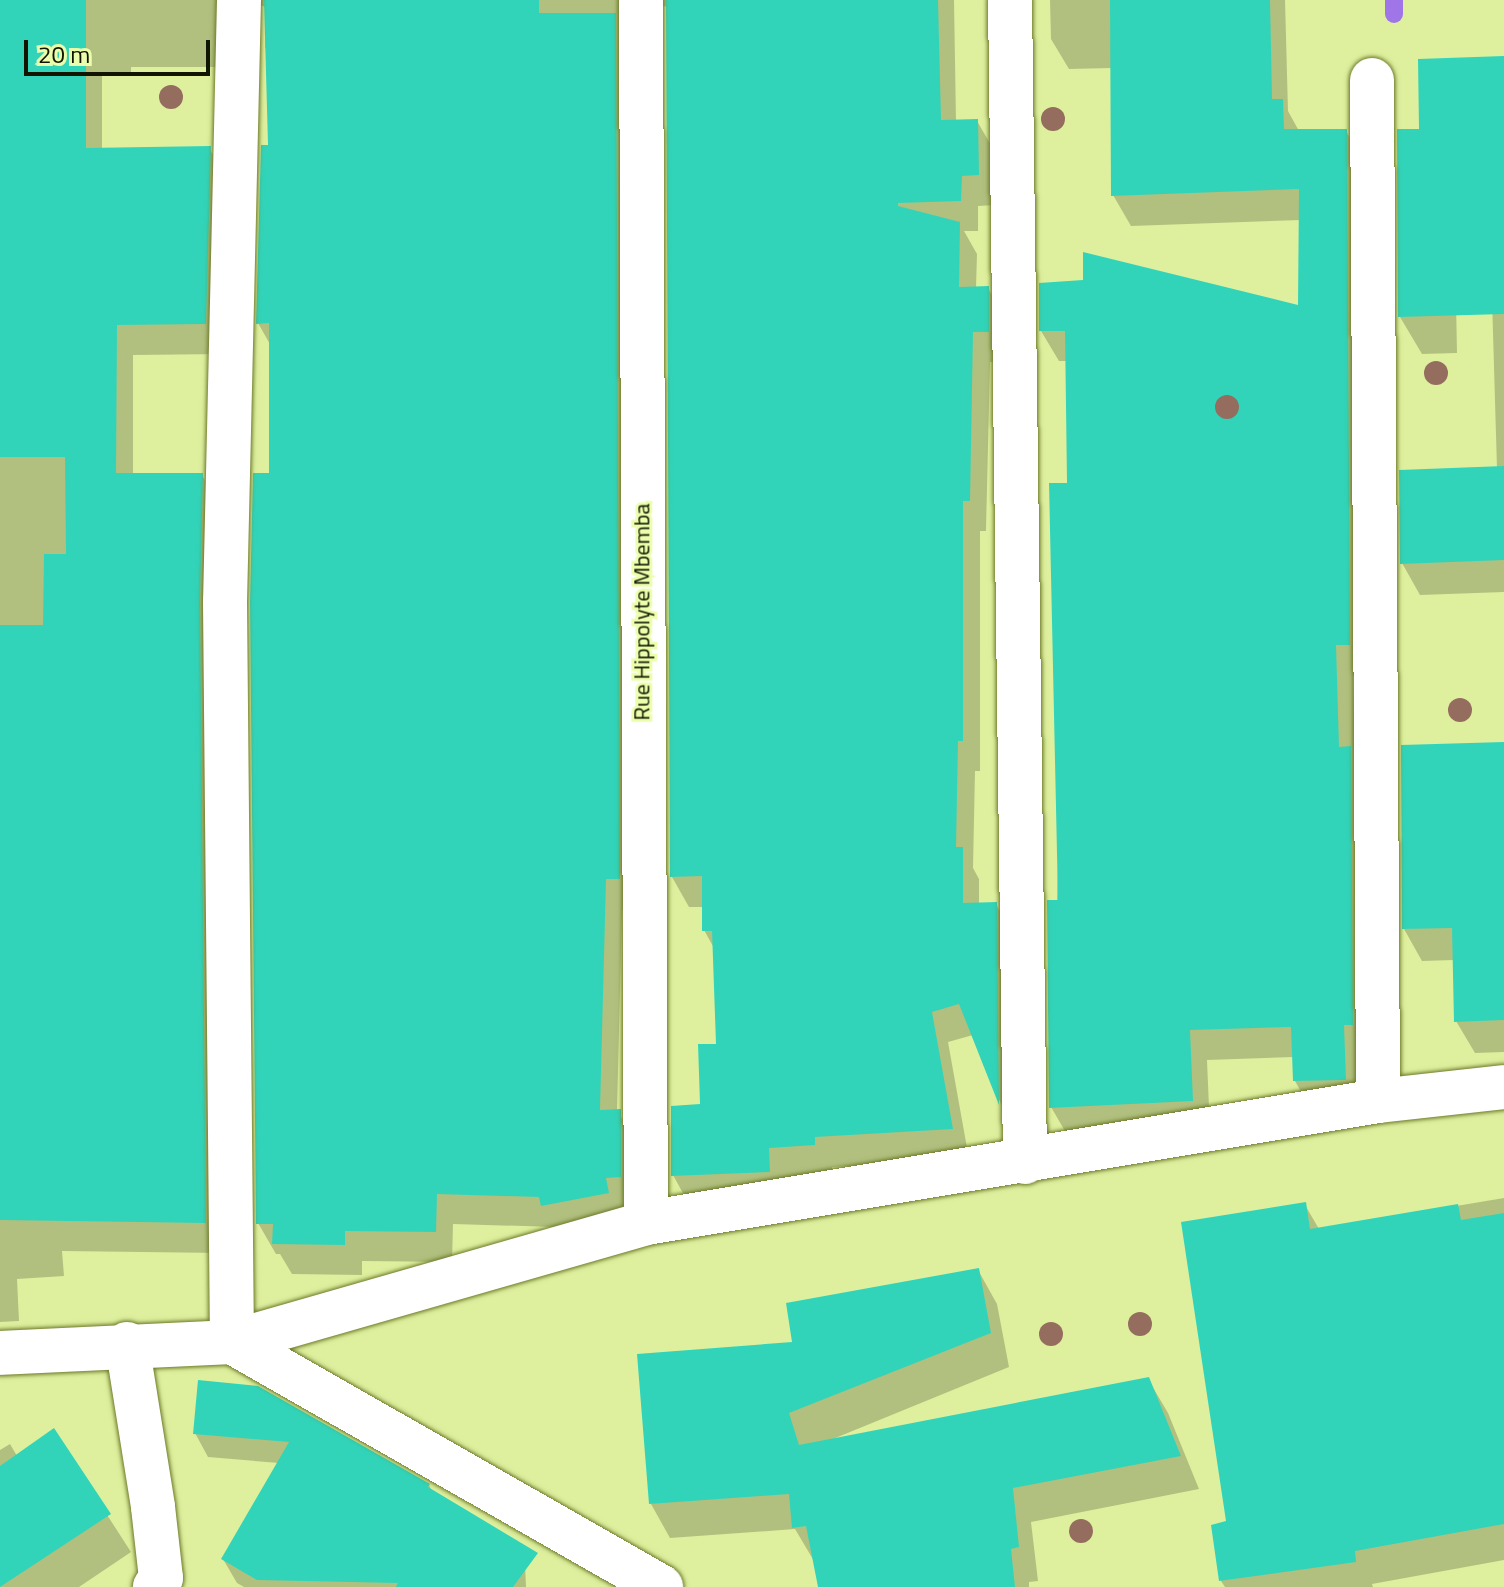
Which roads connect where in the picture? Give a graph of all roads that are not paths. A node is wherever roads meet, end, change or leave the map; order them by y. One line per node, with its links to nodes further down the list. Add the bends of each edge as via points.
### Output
1 (239, 0): 9 (street, via 225,602)
2 (641, 0): 8 (street, Rue Hippolyte Mbemba)
3 (1010, 0): 7 (street)
4 (1372, 80): 6 (street)
5 (1504, 1087): 6 (street)
6 (1378, 1101): 7 (street)
7 (1025, 1162): 8 (street)
8 (646, 1223): 9 (street)
9 (232, 1342): 10 (street); 13 (street)
10 (127, 1344): 11 (street); 12 (street)
11 (0, 1353)
12 (163, 1584)
13 (661, 1587)

